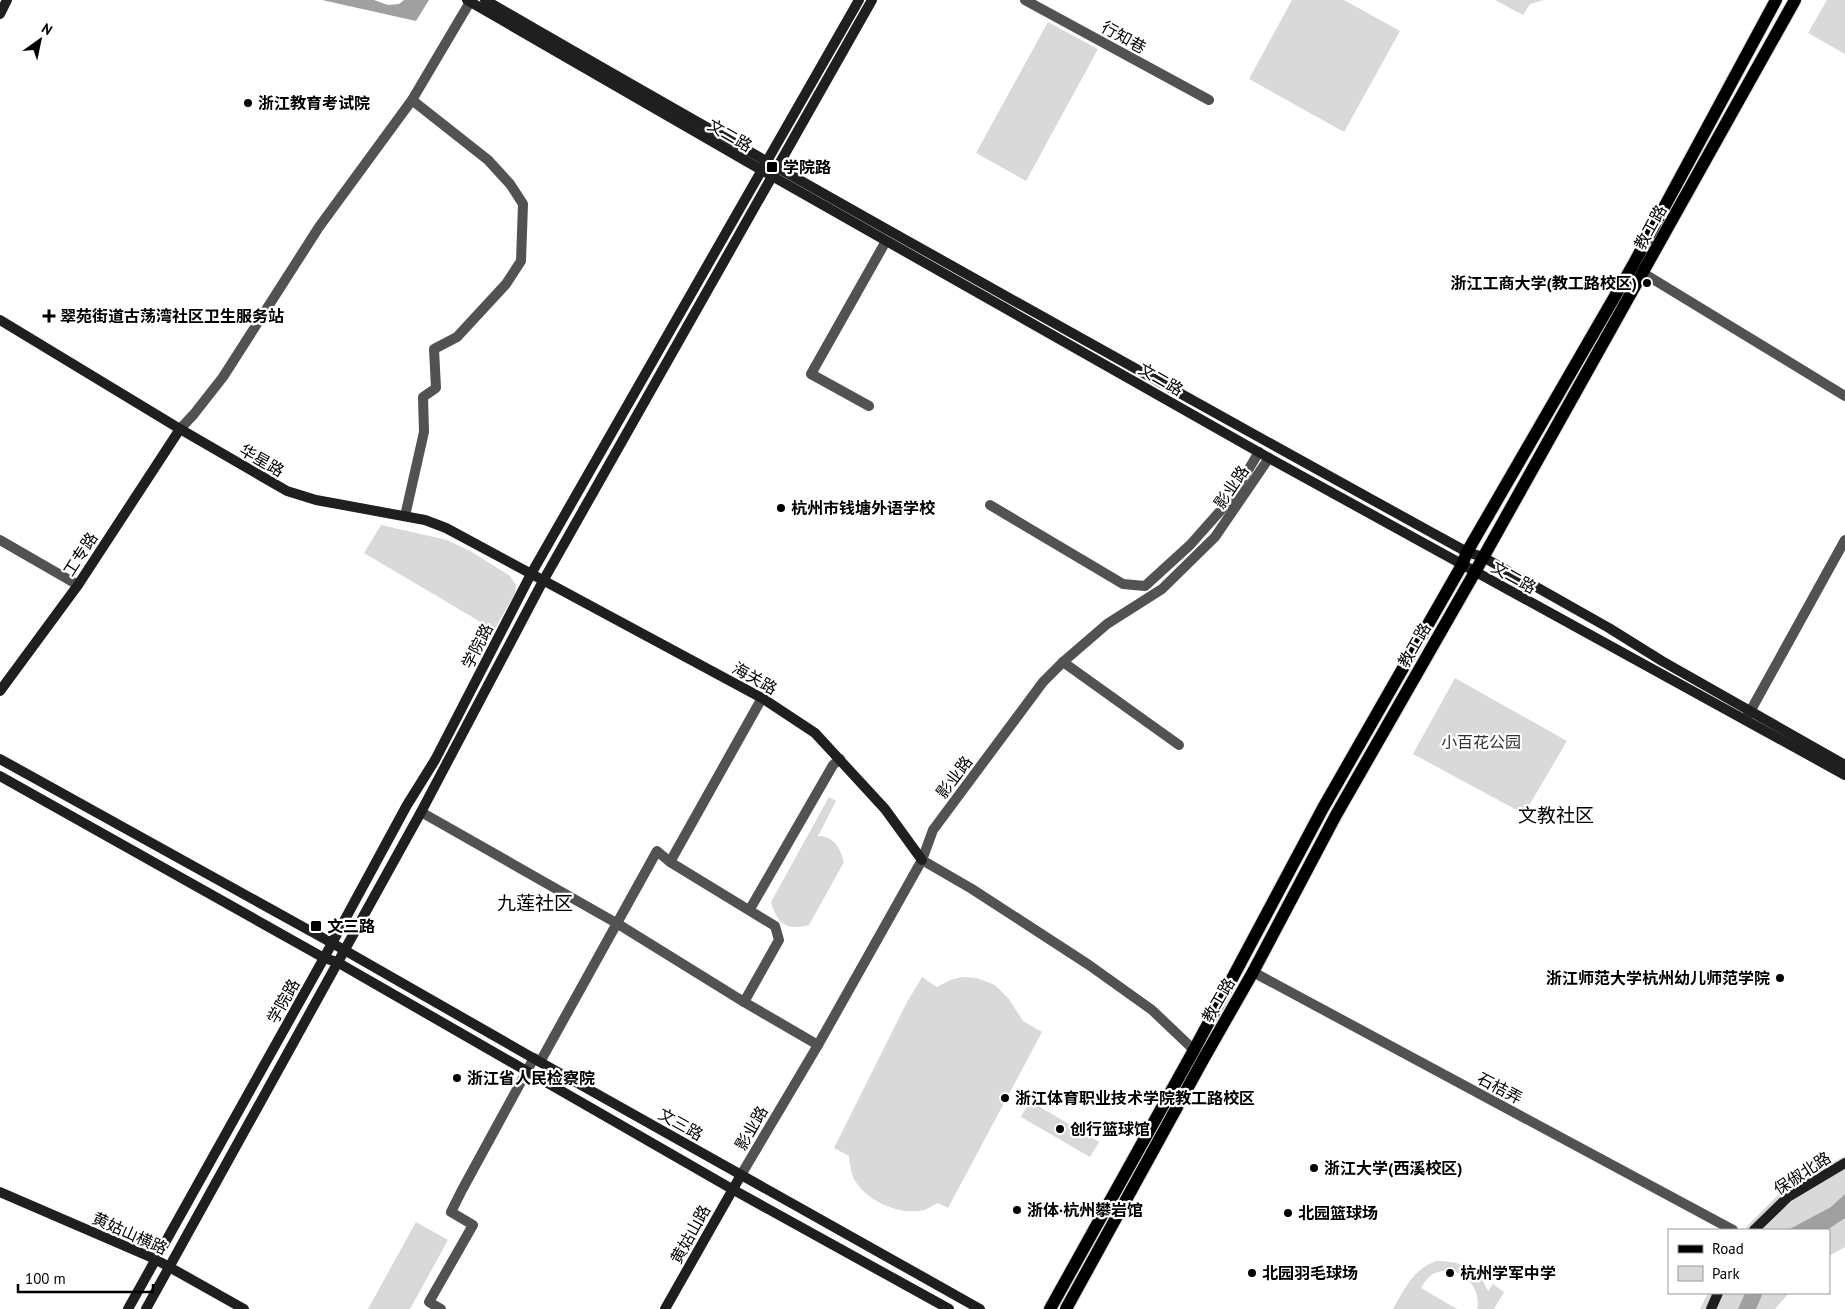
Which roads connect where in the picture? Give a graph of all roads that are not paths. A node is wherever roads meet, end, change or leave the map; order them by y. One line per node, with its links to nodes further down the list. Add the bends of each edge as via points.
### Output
1 (7, 0): 9 (main road)
2 (485, 0): 12 (main road, 文二路)
3 (859, 0): 12 (main road, 学院路)
4 (872, 0): 13 (main road, 学院路)
5 (1025, 0): 11 (street, 行知巷)
6 (1776, 0): 26 (main road, 教工路, via 1633,265)
7 (1796, 0): 15 (main road, 教工路)
8 (468, 1): 10 (street); 12 (main road, 文二路)
9 (0, 14)
10 (412, 100): 19 (street, via 318,227 223,377); 23 (street, via 488,160 510,184 522,204 522,230 521,261 506,284 457,337 434,349 436,388 423,397 424,432)
11 (1209, 100)
12 (763, 166): 13 (main road, 文二路); 30 (main road, 学院路)
13 (774, 172): 14 (main road, 文二路); 26 (main road, 文二路); 31 (main road, 学院路)
14 (886, 241): 18 (street, via 811,374); 20 (main road, 文二路)
15 (1643, 273): 17 (street); 27 (main road, 教工路)
16 (0, 320): 19 (main road, 华星路)
17 (1845, 396)
18 (869, 406)
19 (180, 429): 23 (main road, 华星路, via 287,491 316,500); 32 (main road, 工专路)
20 (1259, 452): 21 (main road, 文二路); 22 (street, via 1230,500 1190,545 1145,586 1123,584)
21 (1269, 458): 28 (main road, 文二路); 33 (street, 影业路, via 1215,538 1162,589 1106,624)
22 (990, 505)
23 (405, 516): 30 (main road, 华星路, via 446,528)
24 (0, 540): 32 (street)
25 (1845, 540): 36 (street)
26 (1467, 552): 27 (main road, 文二路); 28 (main road, 教工路)
27 (1483, 557): 29 (main road, 教工路); 36 (main road, 文二路, via 1609,628)
28 (1462, 564): 29 (main road, 文二路); 55 (main road, 教工路, via 1323,808)
29 (1475, 572): 36 (main road, 文二路); 52 (main road, 教工路, via 1336,815)
30 (531, 574): 31 (main road, 海关路); 48 (main road, 学院路, via 436,760 406,805)
31 (543, 582): 35 (main road, 海关路); 43 (main road, 学院路)
32 (78, 585): 34 (main road, 工专路)
33 (1063, 662): 37 (street); 44 (street, 影业路, via 1044,682 932,830)
34 (0, 691)
35 (762, 698): 39 (main road, 海关路, via 814,733); 45 (street)
36 (1748, 716): 40 (main road, 文二路); 41 (main road, 文二路)
37 (1179, 745)
38 (0, 759): 48 (main road, 文三路)
39 (840, 759): 44 (main road, 海关路, via 885,809); 46 (street, via 833,765)
40 (1845, 765)
41 (1845, 775)
42 (0, 776): 50 (main road, 文三路)
43 (421, 812): 47 (street); 49 (main road, 学院路)
44 (922, 860): 54 (street, 影业路); 55 (street, via 1089,965 1152,1010)
45 (670, 862): 46 (street); 47 (street, via 657,851)
46 (750, 909): 53 (street, via 775,926 779,940)
47 (618, 924): 53 (street); 56 (street)
48 (332, 943): 49 (main road, 文三路); 50 (main road, 学院路)
49 (343, 950): 51 (main road, 学院路); 56 (main road, 文三路)
50 (324, 958): 51 (main road, 文三路); 64 (main road, 学院路)
51 (337, 962): 57 (main road, 文三路); 65 (main road, 学院路)
52 (1253, 972): 62 (street, 石桔弄); 75 (main road, 教工路)
53 (744, 1002): 54 (street)
54 (818, 1045): 59 (street, 影业路)
55 (1194, 1050): 74 (main road, 教工路)
56 (537, 1060): 57 (street); 59 (main road, 文三路)
57 (527, 1071): 60 (main road, 文三路); 70 (street, via 451,1212 473,1224 429,1302)
58 (1845, 1163): 63 (main road, 保俶北路, via 1788,1197)
59 (741, 1175): 60 (main road, 黄姑山路); 73 (main road, 文三路)
60 (732, 1189): 71 (main road, 黄姑山路); 72 (main road, 文三路)
61 (0, 1192): 64 (main road, 黄姑山横路)
62 (1731, 1229)
63 (1755, 1229)
64 (155, 1259): 65 (main road, 黄姑山横路); 67 (main road, 学院路)
65 (169, 1266): 68 (main road, 学院路); 69 (main road, 黄姑山横路)
66 (1718, 1294): 76 (main road)
67 (128, 1309)
68 (146, 1309)
69 (244, 1309)
70 (441, 1309)
71 (665, 1309)
72 (949, 1309)
73 (980, 1309)
74 (1050, 1309)
75 (1066, 1309)
76 (1711, 1309)

